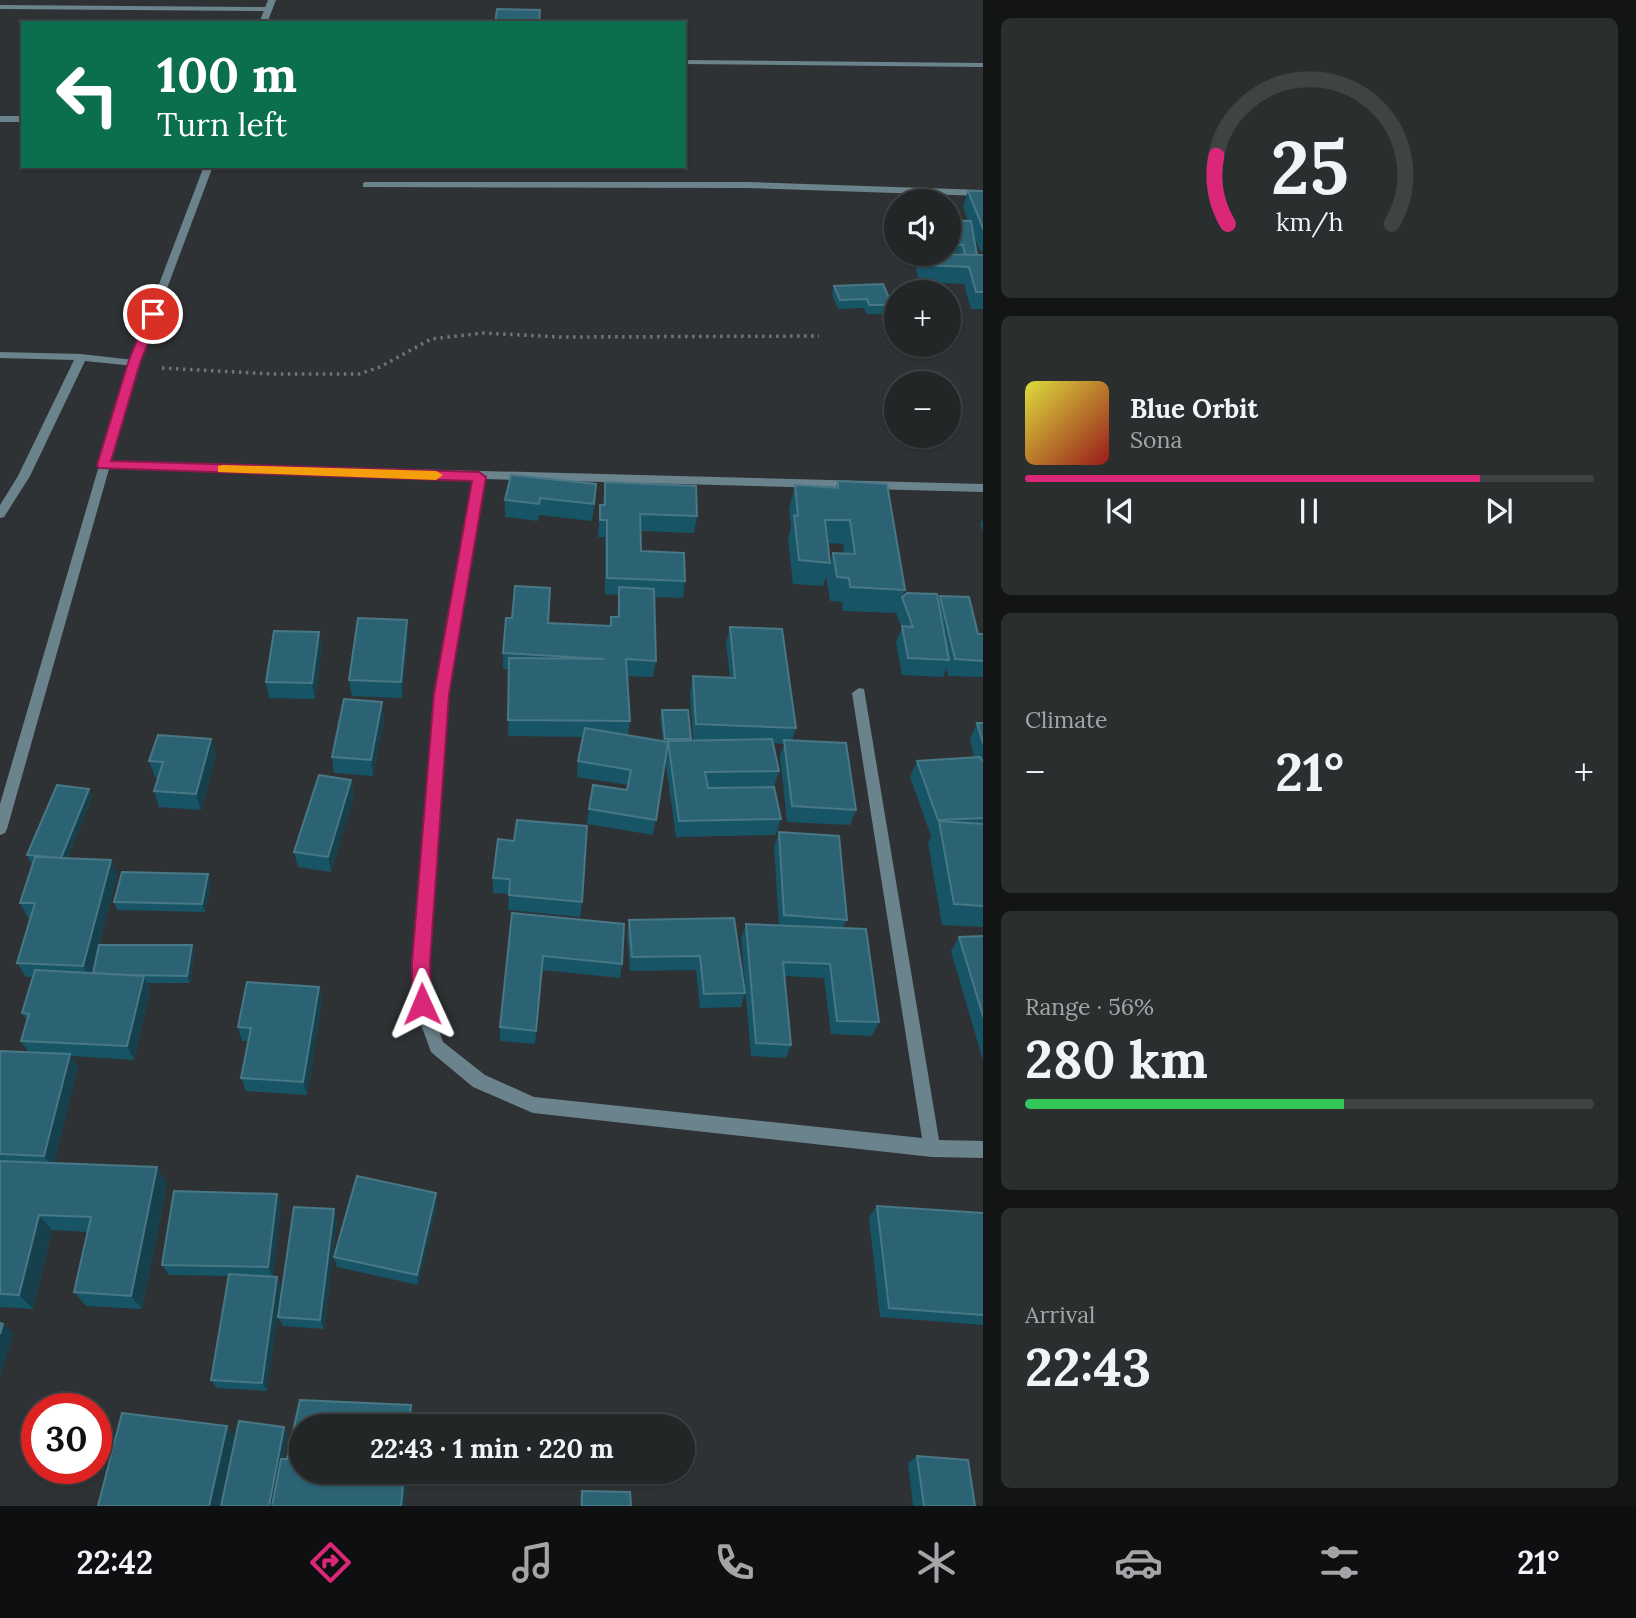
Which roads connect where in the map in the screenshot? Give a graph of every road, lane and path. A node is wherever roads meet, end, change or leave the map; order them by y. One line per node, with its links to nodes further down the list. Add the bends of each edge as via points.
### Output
1 (270, 4): 2 (street); 3 (street)
2 (0, 7)
3 (264, 21)
4 (686, 62): 5 (street)
5 (983, 65)
6 (0, 119): 7 (street)
7 (21, 119)
8 (208, 168): 14 (street)
9 (366, 186): 10 (street, via 746,185)
10 (983, 193)
11 (819, 336): 14 (path, via 450,335 418,344 380,367 335,376)
12 (0, 355): 13 (street)
13 (81, 358): 14 (street); 18 (street, via 24,476)
14 (134, 365): 15 (street)
15 (103, 465): 16 (street); 20 (street)
16 (479, 477): 17 (street); 21 (street, via 442,694 421,962 422,1004 437,1047 479,1081 533,1105)
17 (983, 488)
18 (0, 514)
19 (859, 693): 21 (street)
20 (0, 829)
21 (932, 1147): 22 (street)
22 (983, 1150)

